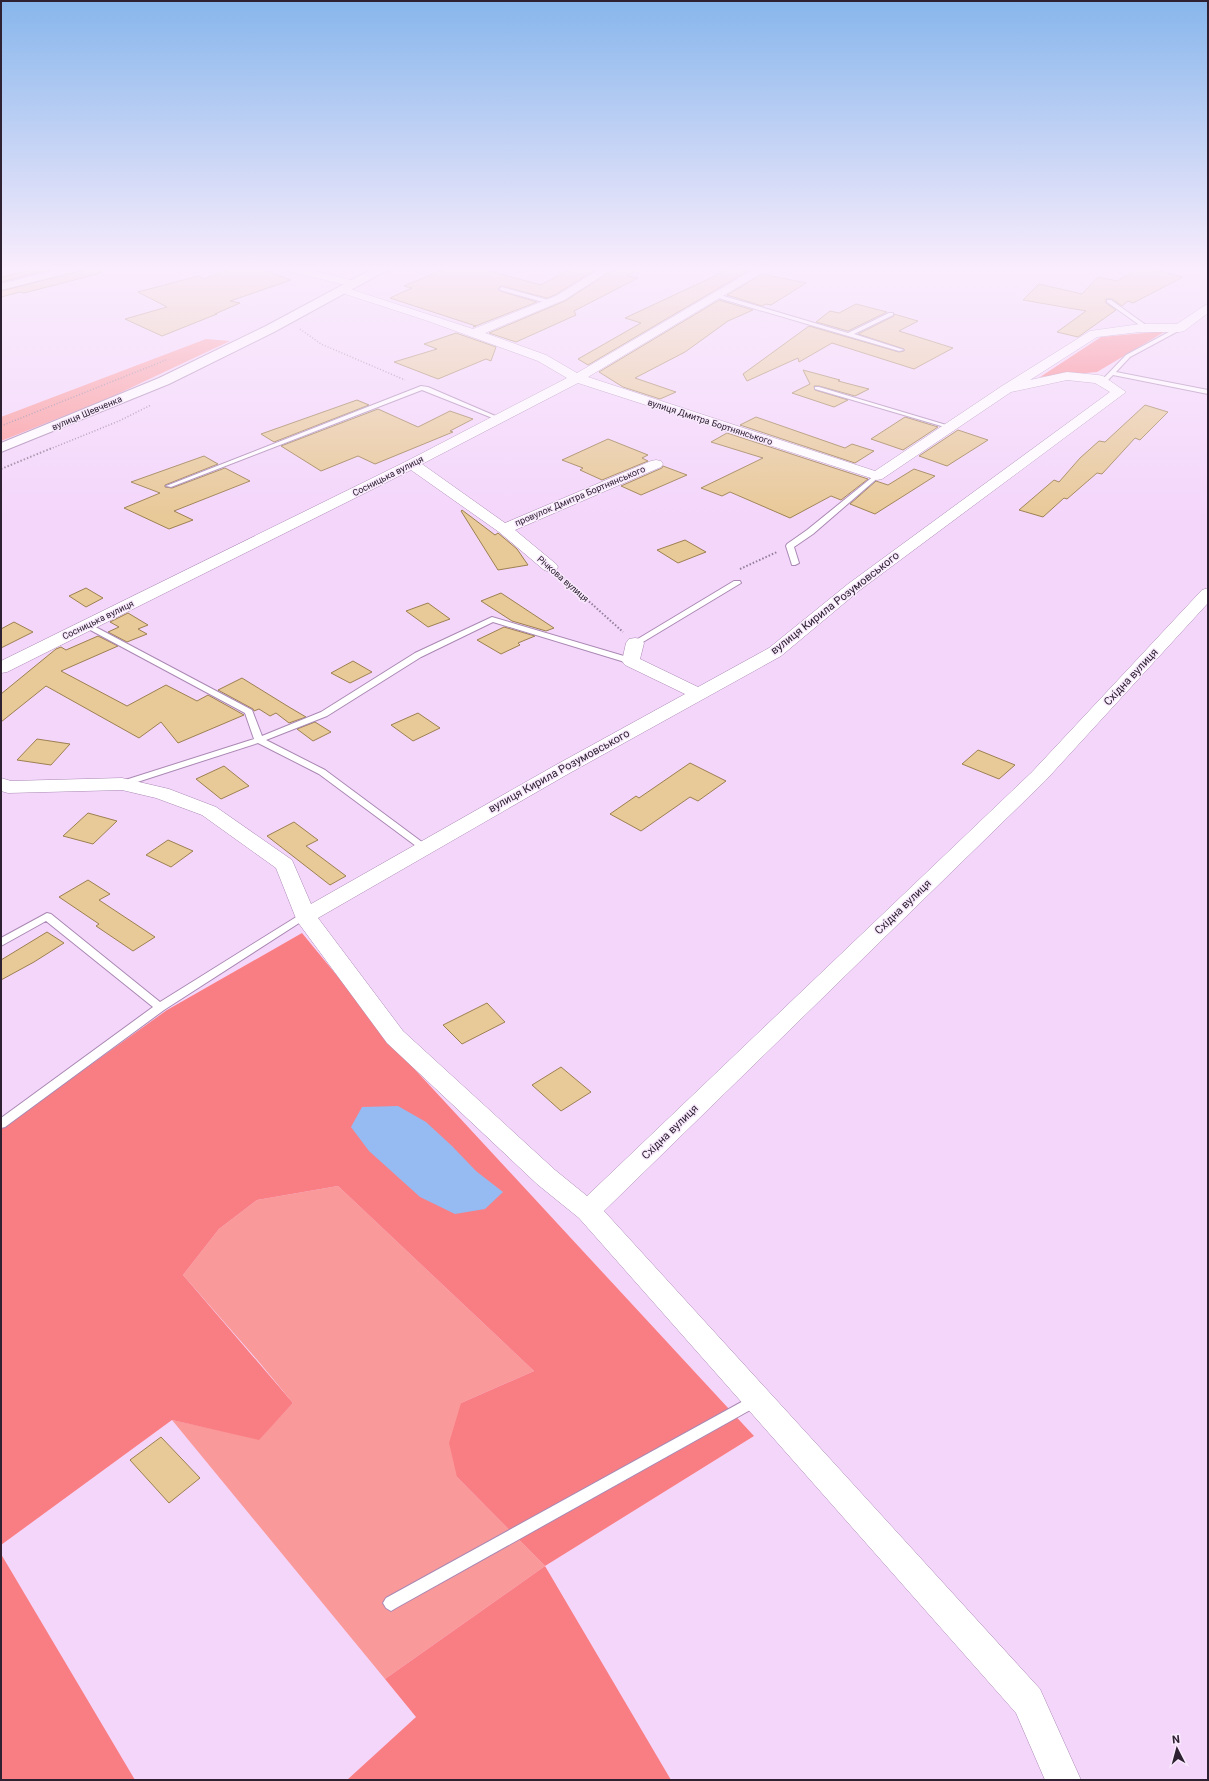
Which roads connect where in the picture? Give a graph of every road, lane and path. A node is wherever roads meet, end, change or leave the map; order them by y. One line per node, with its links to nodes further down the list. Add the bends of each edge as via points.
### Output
1 (227, 350): 17 (main road, вулиця Шевченка, via 164,381)
2 (335, 350): 10 (path)
3 (521, 350): 9 (street, вулиця Дмитра Бортнянського, via 542,358)
4 (625, 350): 9 (street, Сосницька вулиця)
5 (1069, 350): 12 (street, вулиця Кирила Розумовського)
6 (1139, 350): 8 (lane, via 1128,356)
7 (166, 360): 15 (path)
8 (1108, 377): 12 (street, вулиця Кирила Розумовського, via 1098,379 1067,376); 13 (lane); 32 (street, вулиця Кирила Розумовського, via 1119,392 854,587 775,652)
9 (577, 378): 14 (street, Сосницька вулиця); 20 (street, вулиця Дмитра Бортнянського)
10 (421, 388): 14 (lane); 21 (lane)
11 (817, 388): 16 (lane)
12 (1007, 389): 16 (street, вулиця Кирила Розумовського)
13 (1208, 392)
14 (497, 418): 18 (street, Сосницька вулиця)
15 (1, 426)
16 (950, 427): 20 (street, вулиця Кирила Розумовського)
17 (1, 448)
18 (412, 464): 22 (street, Річкова вулиця); 28 (street, Сосницька вулиця)
19 (656, 464): 22 (street, провулок Дмитра Бортнянського)
20 (877, 476): 23 (lane)
21 (169, 486)
22 (504, 529): 25 (street, Річкова вулиця)
23 (790, 546): 24 (lane); 26 (path, via 738,570)
24 (795, 563)
25 (550, 567): 29 (path, Річкова вулиця)
26 (737, 583): 29 (lane)
27 (1208, 593): 41 (street, Східна вулиця, via 1039,776)
28 (85, 625): 31 (street, Сосницька вулиця); 33 (lane, via 248,712)
29 (635, 643): 30 (street)
30 (631, 661): 32 (street); 33 (lane, via 492,619 418,655 324,714)
31 (1, 668)
32 (698, 694): 36 (street, вулиця Кирила Розумовського)
33 (258, 740): 35 (lane); 36 (lane, via 322,772)
34 (1, 784): 35 (street, via 8,787)
35 (122, 784): 37 (street, via 162,793 209,811 285,865)
36 (424, 847): 37 (street, вулиця Кирила Розумовського)
37 (305, 916): 39 (lane); 41 (street, via 395,1036 546,1177)
38 (1, 943): 39 (lane, via 47,916)
39 (160, 1006): 40 (lane)
40 (1, 1124)
41 (588, 1211): 42 (street)
42 (757, 1399): 43 (lane); 44 (street, via 1028,1701)
43 (391, 1603)
44 (1063, 1780)

